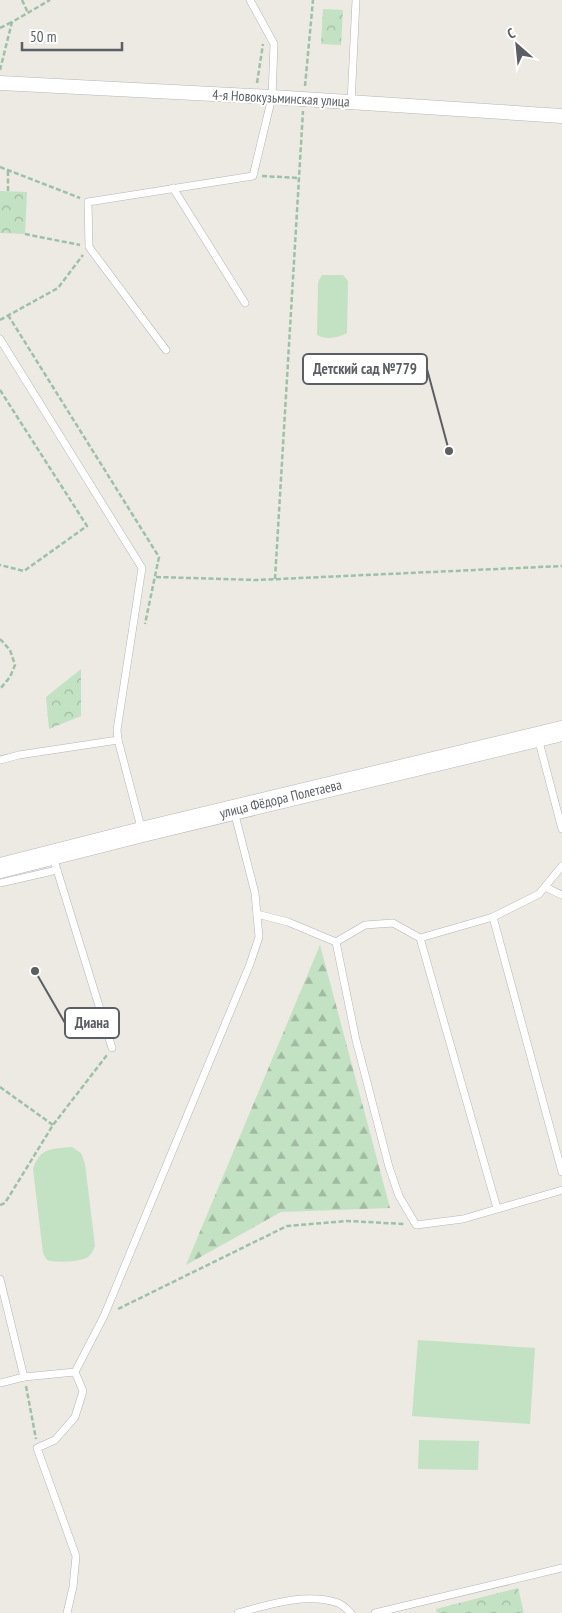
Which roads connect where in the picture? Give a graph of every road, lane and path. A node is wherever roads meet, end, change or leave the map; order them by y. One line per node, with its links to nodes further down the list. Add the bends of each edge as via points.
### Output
1 (22, 0): 6 (path)
2 (50, 0): 6 (path)
3 (250, 0): 9 (lane)
4 (313, 0): 14 (path)
5 (356, 0): 15 (lane)
6 (28, 13): 7 (path)
7 (12, 22): 8 (path); 10 (path)
8 (0, 28)
9 (265, 28): 12 (path); 13 (lane, via 274,44)
10 (0, 70)
11 (0, 83): 12 (street, 4-я Новокузьминская улица)
12 (255, 97): 13 (street, 4-я Новокузьминская улица)
13 (272, 98): 14 (street, 4-я Новокузьминская улица); 19 (lane)
14 (304, 100): 15 (street, 4-я Новокузьминская улица); 20 (path)
15 (351, 103): 16 (street, 4-я Новокузьминская улица)
16 (562, 116)
17 (0, 167): 18 (path)
18 (8, 170): 22 (path); 23 (path)
19 (253, 176): 20 (path); 21 (lane)
20 (299, 178): 34 (path)
21 (173, 188): 23 (lane); 26 (lane)
22 (8, 191)
23 (88, 202): 25 (lane)
24 (25, 234): 25 (path)
25 (89, 247): 27 (path, via 58,288); 29 (lane)
26 (245, 303)
27 (0, 320)
28 (0, 340): 39 (lane, via 142,568)
29 (166, 350)
30 (0, 390): 31 (path, via 87,526 24,571)
31 (0, 565)
32 (562, 566): 34 (path)
33 (156, 577): 34 (path)
34 (275, 579)
35 (0, 639): 36 (path, via 10,650 15,665)
36 (0, 689)
37 (562, 731): 38 (main road, улица Фёдора Полетаева)
38 (538, 736): 41 (main road, улица Фёдора Полетаева); 42 (lane)
39 (118, 740): 40 (lane); 43 (lane)
40 (0, 760)
41 (234, 810): 43 (main road, улица Фёдора Полетаева); 50 (lane)
42 (562, 829)
43 (142, 832): 44 (main road, улица Фёдора Полетаева)
44 (54, 862): 46 (main road, улица Фёдора Полетаева); 47 (lane); 54 (lane)
45 (562, 866): 48 (lane)
46 (0, 868)
47 (0, 883)
48 (545, 887): 49 (lane); 51 (lane, via 539,894)
49 (562, 895)
50 (257, 914): 53 (lane, via 288,922); 63 (lane, via 259,937 250,964)
51 (493, 918): 52 (lane); 57 (lane)
52 (420, 938): 53 (lane, via 393,923 365,925); 60 (lane)
53 (336, 942): 61 (lane, via 356,1040 389,1168 399,1196)
54 (112, 1048): 56 (path)
55 (0, 1087): 56 (path)
56 (53, 1125): 59 (path, via 6,1203)
57 (562, 1172)
58 (562, 1190): 60 (lane)
59 (0, 1205)
60 (497, 1208): 61 (lane, via 463,1219)
61 (416, 1224): 63 (path, via 346,1221 287,1226)
62 (0, 1279): 65 (lane)
63 (104, 1316): 64 (lane)
64 (74, 1372): 65 (lane); 67 (lane, via 83,1391 75,1416 55,1440)
65 (24, 1377): 66 (lane); 67 (path)
66 (0, 1384)
67 (38, 1448): 69 (lane, via 76,1556)
68 (562, 1568): 72 (lane)
69 (67, 1613)
70 (238, 1613): 71 (lane, via 302,1598 337,1602)
71 (352, 1613)
72 (375, 1613)

